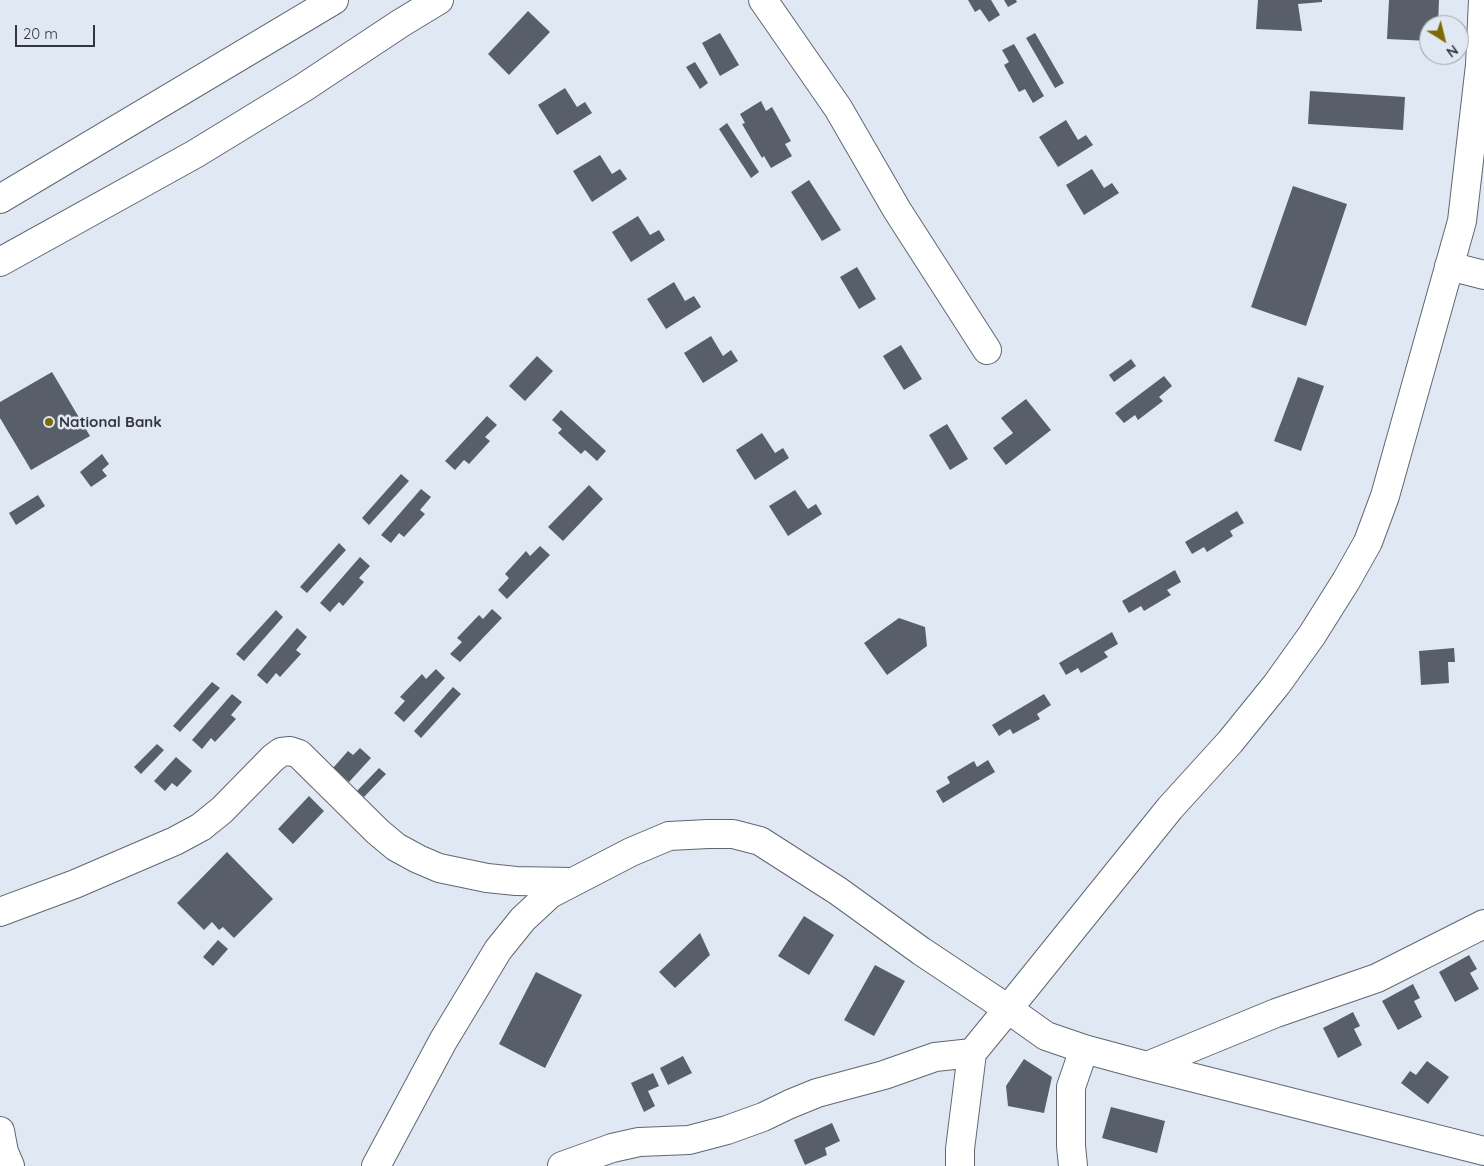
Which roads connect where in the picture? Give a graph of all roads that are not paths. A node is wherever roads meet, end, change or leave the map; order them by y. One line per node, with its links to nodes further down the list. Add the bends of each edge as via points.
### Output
1 (334, 0): 5 (street)
2 (439, 0): 6 (street, via 195,154)
3 (763, 0): 9 (street, via 838,108 897,210)
4 (1483, 0): 7 (street, via 1480,65 1462,221)
5 (0, 199)
6 (0, 262)
7 (1449, 266): 8 (street); 13 (street, via 1385,496 1368,542 1346,581 1277,684 1170,808)
8 (1484, 275)
9 (987, 350)
10 (576, 882): 11 (street, via 487,878 439,868 418,859 384,837 299,754 290,751 281,752 273,758 201,827 124,863); 13 (street, via 631,852 669,836 733,834 760,841); 20 (street, via 550,894 523,919 498,950 443,1041)
11 (0, 912)
12 (1484, 924): 16 (street, via 1377,978 1276,1013)
13 (1008, 1009): 14 (street, via 1046,1036); 15 (street)
14 (1084, 1049): 16 (street); 23 (street, via 1071,1086)
15 (972, 1053): 21 (street, via 935,1057 817,1093 718,1133 689,1140 638,1142); 22 (street)
16 (1147, 1066): 18 (street)
17 (0, 1131): 19 (street)
18 (1484, 1152)
19 (10, 1166)
20 (376, 1166)
21 (562, 1166)
22 (960, 1166)
23 (1073, 1166)

